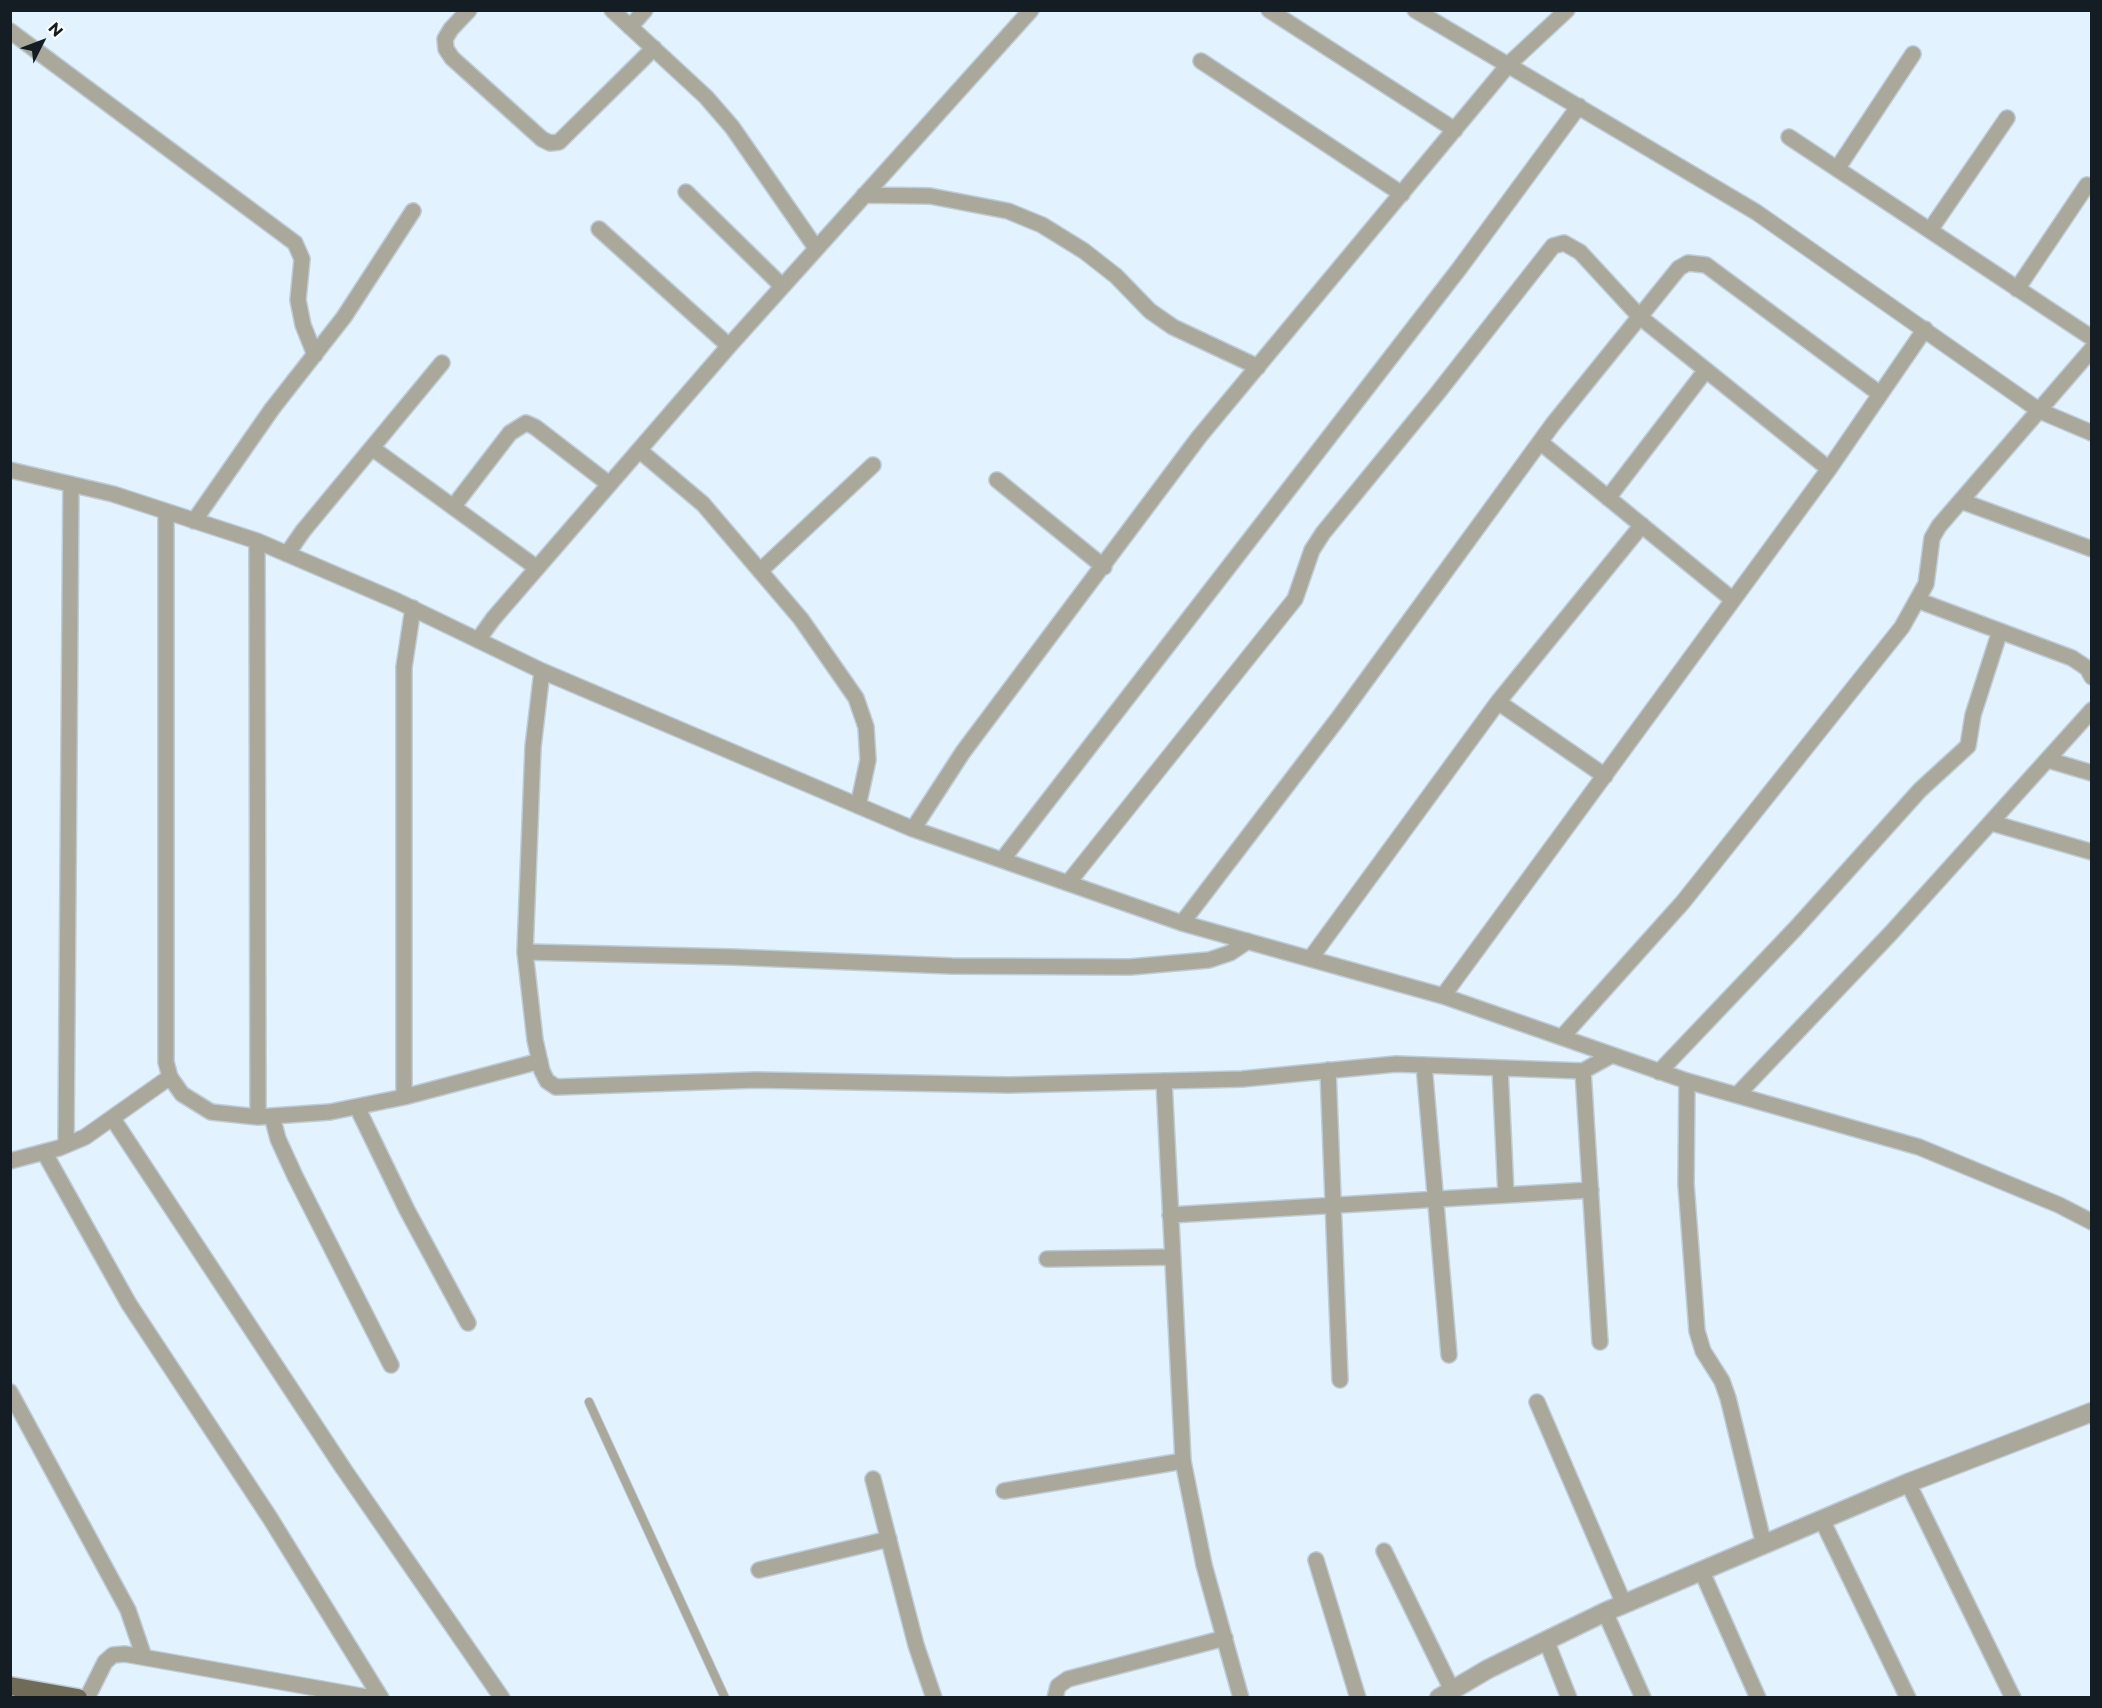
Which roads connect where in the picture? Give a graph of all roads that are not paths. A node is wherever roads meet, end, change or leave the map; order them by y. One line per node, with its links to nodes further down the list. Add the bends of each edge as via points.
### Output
1 (469, 10): 10 (street, via 445,39 446,49 550,143 559,142)
2 (612, 10): 8 (street)
3 (645, 10): 8 (street)
4 (1031, 10): 22 (street)
5 (1269, 10): 16 (street)
6 (1415, 10): 13 (street)
7 (1568, 10): 13 (street)
8 (630, 27): 10 (street)
9 (10, 31): 34 (street, via 295,243 302,259 298,300)
10 (654, 48): 26 (street, via 732,127)
11 (1913, 54): 18 (street)
12 (1201, 61): 21 (street)
13 (1509, 64): 14 (street); 16 (street)
14 (1578, 106): 30 (street, via 1756,212); 78 (street, via 1459,269)
15 (2007, 118): 25 (street)
16 (1455, 130): 21 (street)
17 (1790, 137): 18 (street)
18 (1837, 169): 25 (street)
19 (2087, 185): 28 (street)
20 (686, 192): 27 (street)
21 (1402, 194): 36 (street)
22 (864, 195): 26 (street); 36 (street, via 930,196 1008,211 1042,225 1092,257 1173,327)
23 (413, 211): 34 (street)
24 (598, 229): 32 (street)
25 (1930, 230): 28 (street)
26 (816, 248): 27 (street)
27 (782, 286): 32 (street)
28 (2018, 289): 31 (street)
29 (1640, 316): 37 (street); 38 (street, via 1679,268 1697,262); 41 (street); 79 (street, via 1573,245 1553,246 1323,533 1312,550 1295,599)
30 (1924, 329): 38 (street); 39 (street)
31 (2091, 338)
32 (729, 346): 43 (street)
33 (2091, 349): 39 (street)
34 (315, 355): 54 (street)
35 (442, 363): 42 (street)
36 (1258, 367): 59 (street, via 1200,437)
37 (1706, 370): 45 (street); 50 (street)
38 (1880, 394): 45 (street)
39 (2040, 411): 40 (street); 51 (street)
40 (2091, 433)
41 (1540, 442): 50 (street); 80 (street, via 1340,716)
42 (372, 448): 52 (street); 58 (street)
43 (639, 450): 49 (street); 61 (street, via 703,504)
44 (873, 465): 61 (street)
45 (1829, 469): 62 (street)
46 (10, 470): 48 (street)
47 (997, 480): 59 (street)
48 (71, 484): 53 (street); 101 (street)
49 (609, 484): 52 (street, via 526,423 510,433); 60 (street)
50 (1608, 498): 55 (street)
51 (1961, 501): 57 (street); 63 (street, via 1932,538 1926,584)
52 (453, 507): 60 (street)
53 (166, 512): 54 (street); 93 (street, via 166,1062)
54 (194, 521): 56 (street)
55 (1642, 525): 62 (street); 69 (street)
56 (257, 541): 58 (street); 99 (street)
57 (2091, 549)
58 (287, 554): 64 (street)
59 (1104, 567): 76 (street, via 963,752)
60 (537, 568): 66 (street)
61 (760, 571): 74 (street, via 801,619 856,698 866,727 868,760)
62 (1733, 600): 73 (street)
63 (1917, 600): 65 (street); 85 (street, via 1870,670 1683,902)
64 (413, 608): 66 (street); 97 (street, via 404,667)
65 (2000, 631): 68 (street, via 2072,658 2087,668); 92 (street, via 1973,715 1968,746 1920,790)
66 (478, 640): 67 (street)
67 (542, 671): 74 (street); 82 (street, via 533,747)
68 (2091, 677)
69 (1498, 702): 73 (street); 83 (street)
70 (2091, 710): 71 (street)
71 (2048, 760): 72 (street); 75 (street)
72 (2091, 773)
73 (1605, 776): 84 (street)
74 (858, 806): 76 (street)
75 (1992, 823): 77 (street); 96 (street)
76 (913, 829): 78 (street)
77 (2091, 852)
78 (1002, 860): 79 (street)
79 (1068, 883): 80 (street)
80 (1182, 923): 81 (street)
81 (1248, 941): 82 (street, via 1209,960 1130,967 952,966); 83 (street)
82 (525, 952): 87 (street)
83 (1310, 959): 84 (street)
84 (1443, 996): 85 (street)
85 (1562, 1037): 86 (street)
86 (1612, 1055): 91 (street); 92 (street)
87 (540, 1061): 94 (street, via 547,1081 566,1088 756,1080 1009,1085); 97 (street)
88 (1424, 1065): 89 (street); 90 (street); 106 (street)
89 (1500, 1068): 91 (street); 105 (street)
90 (1328, 1070): 94 (street); 107 (street)
91 (1583, 1071): 104 (street)
92 (1659, 1072): 95 (street)
93 (170, 1077): 99 (street, via 182,1094 211,1112); 100 (street)
94 (1164, 1081): 108 (street)
95 (1687, 1081): 96 (street); 127 (street, via 1686,1184 1697,1331 1728,1398)
96 (1737, 1094): 109 (street, via 1919,1147)
97 (404, 1097): 98 (street)
98 (357, 1107): 99 (street); 112 (street, via 396,1190)
99 (265, 1116): 115 (street)
100 (113, 1119): 101 (street); 144 (street, via 343,1468)
101 (66, 1145): 102 (street)
102 (44, 1152): 103 (street); 143 (street, via 129,1304 270,1518)
103 (10, 1161)
104 (1591, 1190): 105 (street); 113 (street)
105 (1506, 1195): 106 (street)
106 (1435, 1199): 107 (street); 114 (street)
107 (1331, 1205): 108 (street); 116 (street)
108 (1170, 1215): 110 (street)
109 (2091, 1221)
110 (1173, 1257): 111 (street); 121 (street)
111 (1047, 1259)
112 (468, 1323)
113 (1600, 1342)
114 (1449, 1355)
115 (391, 1365)
116 (1340, 1380)
117 (10, 1392): 136 (street, via 128,1610)
118 (589, 1402): 145 (lane)
119 (1537, 1402): 132 (street)
120 (2091, 1412): 123 (street)
121 (1183, 1461): 124 (street); 134 (street, via 1204,1565)
122 (873, 1479): 126 (street)
123 (1908, 1483): 125 (street); 154 (street)
124 (1004, 1491)
125 (1822, 1520): 127 (street); 153 (street)
126 (889, 1539): 130 (street); 146 (street)
127 (1764, 1545): 131 (street)
128 (1384, 1551): 139 (street)
129 (1316, 1560): 149 (street)
130 (759, 1570)
131 (1702, 1572): 132 (street); 152 (street)
132 (1624, 1604): 133 (street)
133 (1605, 1612): 135 (street); 151 (street)
134 (1225, 1638): 147 (street, via 1068,1679 1058,1686); 148 (street)
135 (1546, 1640): 139 (street); 150 (street)
136 (144, 1657): 138 (street); 141 (street, via 113,1655 97,1673)
137 (10, 1686): 140 (main road)
138 (310, 1692): 142 (street)
139 (1445, 1694)
140 (78, 1698)
141 (87, 1698)
142 (372, 1698)
143 (381, 1698)
144 (502, 1698)
145 (725, 1698)
146 (934, 1698)
147 (1055, 1698)
148 (1241, 1698)
149 (1358, 1698)
150 (1569, 1698)
151 (1643, 1698)
152 (1758, 1698)
153 (1908, 1698)
154 (2013, 1698)

